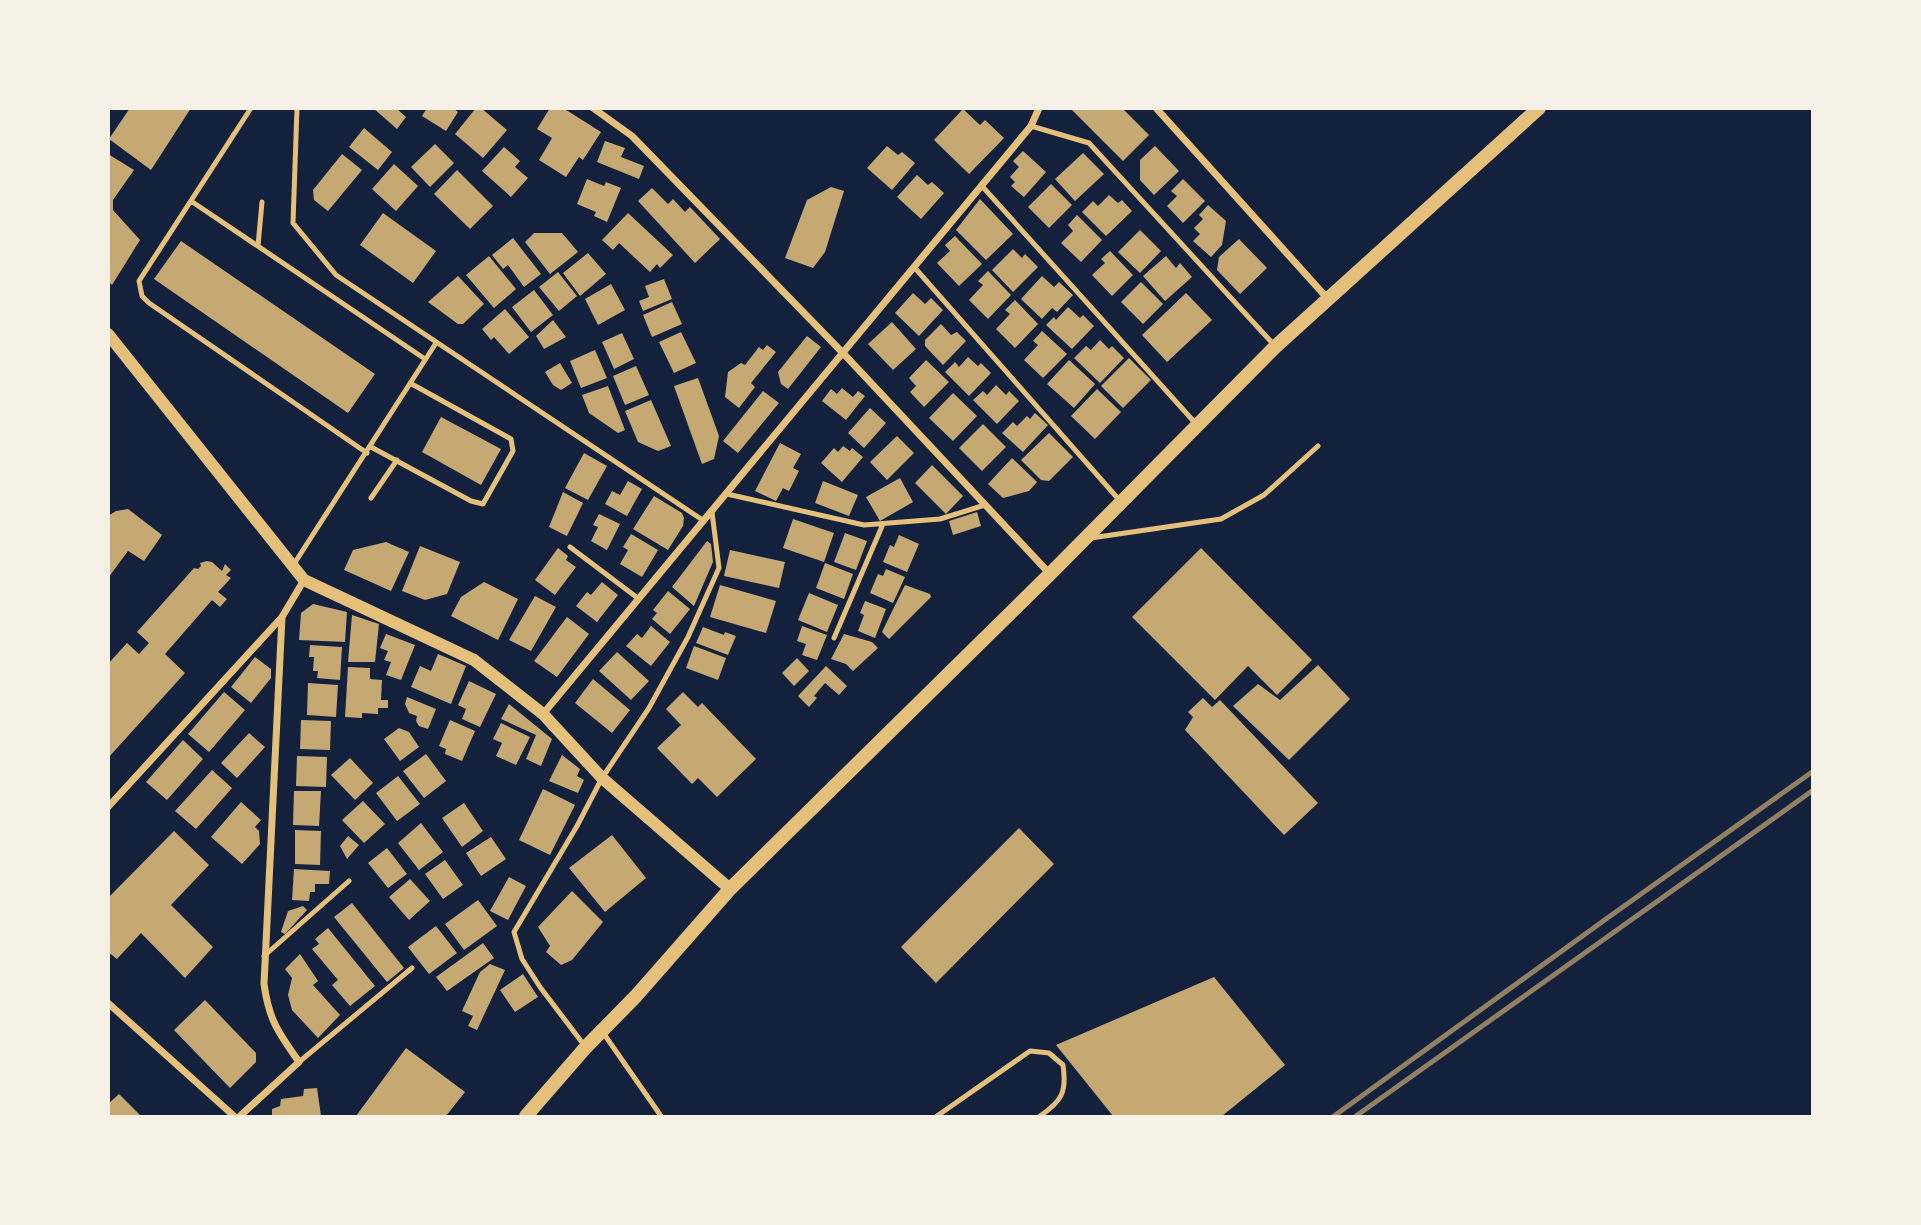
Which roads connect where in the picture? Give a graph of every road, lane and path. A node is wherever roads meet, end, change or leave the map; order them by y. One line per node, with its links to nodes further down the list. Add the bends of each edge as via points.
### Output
1 (251, 108): 9 (lane)
2 (297, 108): 15 (lane, via 293,223 335,275)
3 (593, 108): 17 (street, via 632,136)
4 (1039, 108): 7 (street)
5 (1156, 108): 13 (street)
6 (1539, 108): 13 (main road)
7 (1031, 126): 8 (street); 16 (lane, via 1089,143)
8 (981, 185): 12 (street); 20 (lane)
9 (191, 201): 11 (lane); 23 (lane, via 139,281 142,296)
10 (262, 202): 11 (lane)
11 (258, 246): 18 (lane)
12 (915, 268): 17 (street); 27 (lane)
13 (1328, 300): 16 (main road)
14 (108, 334): 34 (street)
15 (436, 342): 18 (lane); 30 (lane)
16 (1275, 347): 20 (main road)
17 (842, 352): 25 (street); 28 (street)
18 (425, 359): 19 (lane)
19 (410, 383): 22 (lane); 24 (lane, via 511,439 513,451 483,504)
20 (1197, 425): 27 (main road)
21 (1318, 446): 32 (lane, via 1264,495 1221,519)
22 (371, 447): 23 (lane); 24 (lane)
23 (367, 453): 34 (lane)
24 (397, 460): 26 (lane)
25 (729, 495): 29 (street); 31 (lane, via 864,525)
26 (371, 498)
27 (1121, 502): 32 (main road)
28 (985, 505): 31 (lane, via 940,519); 35 (street)
29 (712, 512): 30 (street); 41 (lane, via 719,568 688,638 649,708)
30 (704, 521): 37 (street)
31 (883, 524): 39 (lane)
32 (1085, 539): 35 (main road)
33 (569, 547): 37 (lane)
34 (293, 566): 36 (street)
35 (1050, 573): 44 (main road)
36 (304, 580): 38 (street); 40 (street, via 474,660)
37 (639, 600): 40 (street)
38 (282, 617): 42 (street); 45 (street)
39 (834, 638)
40 (544, 714): 41 (street)
41 (602, 778): 44 (street); 49 (lane, via 514,932 522,958 540,988)
42 (108, 807)
43 (349, 881): 45 (lane)
44 (730, 889): 48 (main road)
45 (264, 956): 50 (street, via 267,1007 274,1026)
46 (412, 968): 50 (lane)
47 (108, 1003): 51 (street)
48 (602, 1031): 49 (main road); 54 (lane)
49 (586, 1047): 53 (main road)
50 (299, 1062): 52 (street)
51 (234, 1116)
52 (240, 1116)
53 (526, 1116)
54 (661, 1116)
55 (937, 1116): 56 (lane, via 1030,1051 1049,1053 1063,1065 1066,1085 1055,1106)
56 (1040, 1116)

